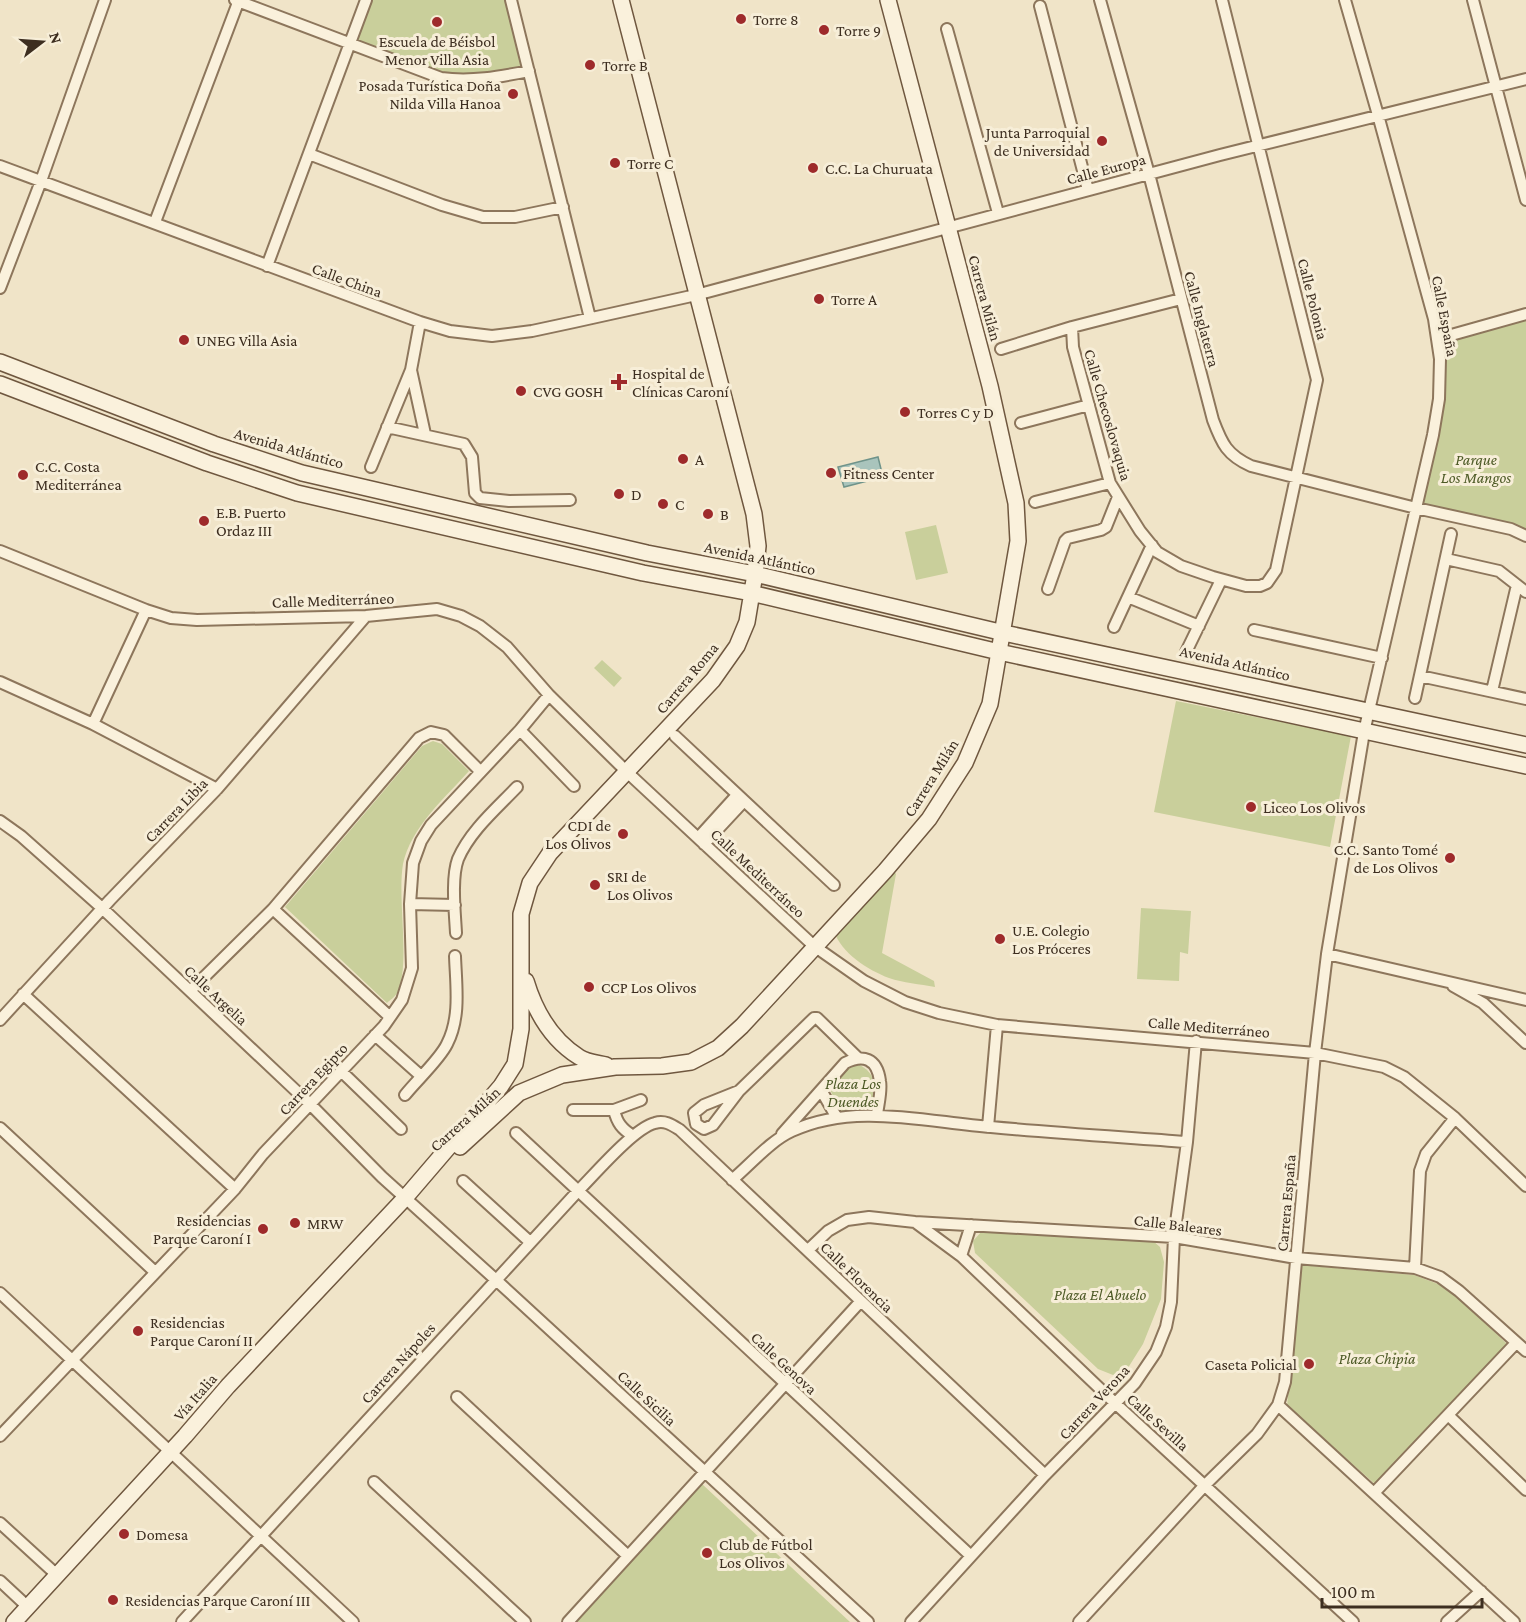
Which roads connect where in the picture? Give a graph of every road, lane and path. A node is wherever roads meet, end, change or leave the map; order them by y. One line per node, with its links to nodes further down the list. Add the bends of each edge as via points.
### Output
1 (105, 0): 22 (street)
2 (366, 0): 13 (street)
3 (511, 0): 14 (street)
4 (621, 0): 31 (street, Carrera Roma)
5 (888, 0): 28 (street, Carrera Milán)
6 (1100, 0): 21 (street, Calle Inglaterra)
7 (1221, 0): 18 (street, Calle Polonia)
8 (1345, 0): 17 (street, Calle España)
9 (1473, 0): 16 (street)
10 (238, 1): 13 (street); 27 (street)
11 (1040, 6): 23 (street)
12 (947, 29): 26 (street)
13 (349, 45): 14 (street, via 441,78 463,81); 19 (street)
14 (529, 71): 25 (street)
15 (1526, 79): 16 (street, Calle Europa)
16 (1496, 86): 17 (street, Calle Europa); 24 (street)
17 (1378, 115): 18 (street, Calle Europa); 37 (street, Calle España)
18 (1258, 145): 21 (street, Calle Europa); 47 (street, Calle Polonia, via 1317,380)
19 (309, 154): 25 (street, via 483,217 515,217); 29 (street)
20 (0, 166): 22 (street, Calle China)
21 (1149, 174): 23 (street, Calle Europa); 32 (street, Calle Inglaterra)
22 (41, 181): 27 (street, Calle China); 30 (street)
23 (1088, 190): 26 (street, Calle Europa)
24 (1526, 198)
25 (563, 207): 34 (street)
26 (998, 213): 28 (street, Calle Europa)
27 (155, 222): 29 (street, Calle China)
28 (947, 227): 31 (street, Calle Europa); 71 (street, Carrera Milán, via 990,386 1016,503 1018,541)
29 (267, 266): 35 (street, Calle China)
30 (0, 288)
31 (696, 295): 34 (street, Calle China); 58 (street, Carrera Roma, via 754,514 758,546)
32 (1181, 299): 36 (street); 47 (street, Calle Inglaterra, via 1222,443 1235,459)
33 (1526, 314): 37 (street)
34 (590, 318): 35 (street, Calle China, via 492,336 450,331)
35 (420, 322): 40 (street)
36 (1071, 327): 38 (street); 42 (street, Calle Checoslovaquia)
37 (1437, 339): 52 (street, Calle España, via 1439,399)
38 (1001, 349)
39 (0, 362): 58 (street, Avenida Atlántico, via 214,444 303,473)
40 (411, 370): 44 (street); 45 (street)
41 (0, 384): 64 (street, via 297,493 643,573)
42 (1089, 405): 43 (street); 48 (street, Calle Checoslovaquia)
43 (1021, 423)
44 (387, 427): 45 (street); 46 (street)
45 (425, 434): 50 (street, via 464,444 472,457 475,493 480,498)
46 (371, 466)
47 (1296, 478): 52 (street, Calle Inglaterra); 61 (street, Calle Polonia, via 1276,570 1267,583)
48 (1110, 483): 49 (street, Calle Checoslovaquia); 51 (street)
49 (1118, 497): 55 (street, Calle Checoslovaquia); 62 (street, via 1106,527 1065,541)
50 (570, 500)
51 (1035, 502)
52 (1416, 508): 54 (street, Calle Inglaterra, via 1511,529); 74 (street, Calle España)
53 (1451, 534): 57 (street)
54 (1526, 536)
55 (1152, 545): 59 (street, Calle Checoslovaquia, via 1181,566); 65 (street)
56 (0, 551): 66 (street, Calle Mediterráneo)
57 (1446, 559): 60 (street, via 1499,572); 75 (street)
58 (754, 574): 64 (street, Carrera Roma); 71 (street, Avenida Atlántico)
59 (1221, 580): 61 (street, Calle Checoslovaquia); 68 (street)
60 (1517, 585): 63 (street); 77 (street)
61 (1246, 586)
62 (1048, 589)
63 (1526, 592)
64 (751, 593): 72 (street); 89 (street, Carrera Roma, via 747,622 737,646 713,680)
65 (1128, 597): 68 (street); 69 (street)
66 (146, 610): 67 (street, Calle Mediterráneo, via 171,618 197,620); 82 (street)
67 (366, 616): 78 (street, Calle Mediterráneo, via 437,609 461,616 507,647); 92 (street, Carrera Libia)
68 (1199, 626): 73 (street)
69 (1114, 627)
70 (1254, 630): 74 (street)
71 (1004, 633): 72 (street, Carrera Milán); 81 (street, Avenida Atlántico)
72 (999, 652): 84 (street); 102 (street, Carrera Milán, via 990,704 965,763 929,819)
73 (1186, 652)
74 (1382, 658): 81 (street, Calle España)
75 (1419, 676): 77 (street); 79 (street)
76 (0, 682): 82 (street)
77 (1492, 691): 80 (street)
78 (549, 695): 83 (street, Carrera Egipto); 89 (street, Calle Mediterráneo)
79 (1415, 698)
80 (1526, 699)
81 (1369, 712): 84 (street, Carrera España); 86 (street, Avenida Atlántico)
82 (93, 724): 92 (street)
83 (520, 730): 88 (street, Carrera Egipto); 90 (street)
84 (1364, 732): 87 (street); 103 (street, Carrera España)
85 (675, 736): 93 (street)
86 (1526, 746)
87 (1526, 766)
88 (480, 771): 97 (street, Carrera Egipto, via 431,825 421,842 413,863); 100 (street, via 444,735 430,732 419,738)
89 (627, 772): 95 (street, Calle Mediterráneo); 105 (street, Carrera Roma, via 550,853 530,883 521,914)
90 (574, 786)
91 (517, 787): 98 (street, via 486,819 458,860)
92 (217, 789): 99 (street, Carrera Libia)
93 (740, 798): 95 (street); 96 (street)
94 (0, 821): 99 (street, Calle Argelia)
95 (701, 841): 102 (street, Calle Mediterráneo)
96 (834, 885)
97 (410, 904): 98 (street); 110 (street, Carrera Egipto, via 412,968 402,1000)
98 (455, 905): 101 (street)
99 (102, 908): 107 (street, Calle Argelia); 108 (street, Carrera Libia)
100 (273, 909): 107 (street); 110 (street)
101 (456, 933)
102 (814, 946): 112 (street, Calle Mediterráneo, via 864,981 905,1002); 118 (street, Carrera Milán, via 718,1048 691,1062)
103 (1327, 954): 106 (street); 116 (street, Carrera España)
104 (455, 956): 120 (street, via 457,1003 453,1028 447,1046)
105 (521, 962): 118 (street, via 532,1002 549,1030 580,1058); 143 (street, Carrera Roma, via 521,1029 515,1064 501,1086)
106 (1439, 979): 109 (street); 115 (street, via 1483,1003)
107 (190, 990): 125 (street, Calle Argelia)
108 (24, 994): 111 (street, Carrera Libia); 141 (street)
109 (1526, 1000)
110 (390, 1017): 113 (street, Carrera Egipto)
111 (0, 1020)
112 (997, 1025): 114 (street, Calle Mediterráneo); 131 (street)
113 (375, 1035): 119 (street, Carrera Egipto); 120 (street)
114 (1196, 1041): 116 (street, Calle Mediterráneo); 136 (street, Carrera Verona)
115 (1526, 1043)
116 (1315, 1053): 130 (street, Calle Mediterráneo, via 1384,1067 1404,1077); 150 (street, Carrera España)
117 (857, 1057): 121 (street, via 845,1063); 122 (street, via 814,1018); 128 (street, via 867,1058 880,1080)
118 (615, 1067): 143 (street, Carrera Milán, via 562,1075 519,1093)
119 (341, 1071): 125 (street, Carrera Egipto); 133 (street)
120 (421, 1076): 123 (street)
121 (821, 1090): 129 (street); 137 (street)
122 (739, 1091)
123 (405, 1095)
124 (641, 1100): 127 (street)
125 (310, 1104): 141 (street, Carrera Egipto); 143 (street, Calle Argelia)
126 (573, 1110): 127 (street)
127 (614, 1110): 135 (street, via 622,1128)
128 (877, 1115): 129 (street); 131 (street)
129 (837, 1118): 137 (street, via 791,1131)
130 (1455, 1118): 140 (street, Calle Mediterráneo); 151 (street, via 1426,1154 1420,1171)
131 (988, 1127): 136 (street)
132 (0, 1128): 152 (street)
133 (401, 1129)
134 (516, 1133): 142 (street, Calle Genova)
135 (637, 1133): 138 (street, Calle Florencia, via 655,1122 668,1122); 142 (street, Carrera Nápoles)
136 (1187, 1142): 146 (street, Carrera Verona)
137 (773, 1144): 138 (street)
138 (732, 1180): 148 (street, Calle Florencia)
139 (463, 1181): 147 (street)
140 (1526, 1186)
141 (235, 1189): 152 (street, Carrera Egipto)
142 (578, 1191): 147 (street, Carrera Nápoles); 159 (street, Calle Genova)
143 (405, 1198): 153 (street, Calle Sicilia); 165 (street, Vía Italia)
144 (915, 1222): 145 (street, Calle Baleares); 148 (street, Calle Baleares, via 869,1217 847,1220); 149 (street, Calle Sevilla)
145 (971, 1225): 146 (street, Calle Baleares); 149 (street)
146 (1174, 1237): 150 (street, Calle Baleares); 161 (street, Carrera Verona, via 1166,1327 1156,1352)
147 (530, 1242): 153 (street, Carrera Nápoles)
148 (808, 1250): 155 (street, Calle Florencia)
149 (961, 1256): 161 (street, Calle Sevilla)
150 (1296, 1258): 151 (street, Calle Baleares); 162 (street, Carrera España, via 1285,1382)
151 (1415, 1268): 156 (street, Calle Baleares, via 1440,1277 1459,1291)
152 (155, 1272): 158 (street, Carrera Egipto)
153 (495, 1279): 166 (street, Calle Sicilia); 173 (street, Carrera Nápoles)
154 (0, 1293): 158 (street)
155 (860, 1302): 159 (street); 167 (street, Calle Florencia)
156 (1516, 1343): 157 (street, Calle Baleares); 163 (street)
157 (1526, 1351)
158 (73, 1360): 164 (street, Carrera Egipto); 165 (street)
159 (786, 1385): 166 (street); 175 (street, Calle Genova)
160 (457, 1397): 174 (street)
161 (1116, 1404): 167 (street, Carrera Verona); 169 (street, Calle Sevilla)
162 (1278, 1405): 169 (street, Carrera España, via 1257,1434); 171 (street)
163 (1448, 1415): 170 (street); 171 (street)
164 (0, 1436)
165 (170, 1452): 173 (street); 176 (street, Vía Italia)
166 (705, 1471): 174 (street); 185 (street, Calle Sicilia)
167 (1045, 1475): 175 (street, Carrera Verona)
168 (374, 1482): 183 (street)
169 (1205, 1485): 187 (street, Carrera España); 188 (street, Calle Sevilla)
170 (1526, 1490)
171 (1374, 1493): 178 (street)
172 (0, 1523): 176 (street)
173 (261, 1536): 181 (street, Carrera Nápoles); 182 (street)
174 (628, 1556): 184 (street)
175 (971, 1556): 186 (street, Carrera Verona)
176 (57, 1575): 179 (street, Vía Italia)
177 (0, 1581): 179 (street)
178 (1481, 1591): 189 (street); 190 (street)
179 (28, 1607): 180 (street, Vía Italia)
180 (17, 1621)
181 (186, 1621)
182 (353, 1622)
183 (525, 1622)
184 (568, 1622)
185 (868, 1622)
186 (911, 1622)
187 (1079, 1622)
188 (1353, 1622)
189 (1447, 1622)
190 (1514, 1622)

